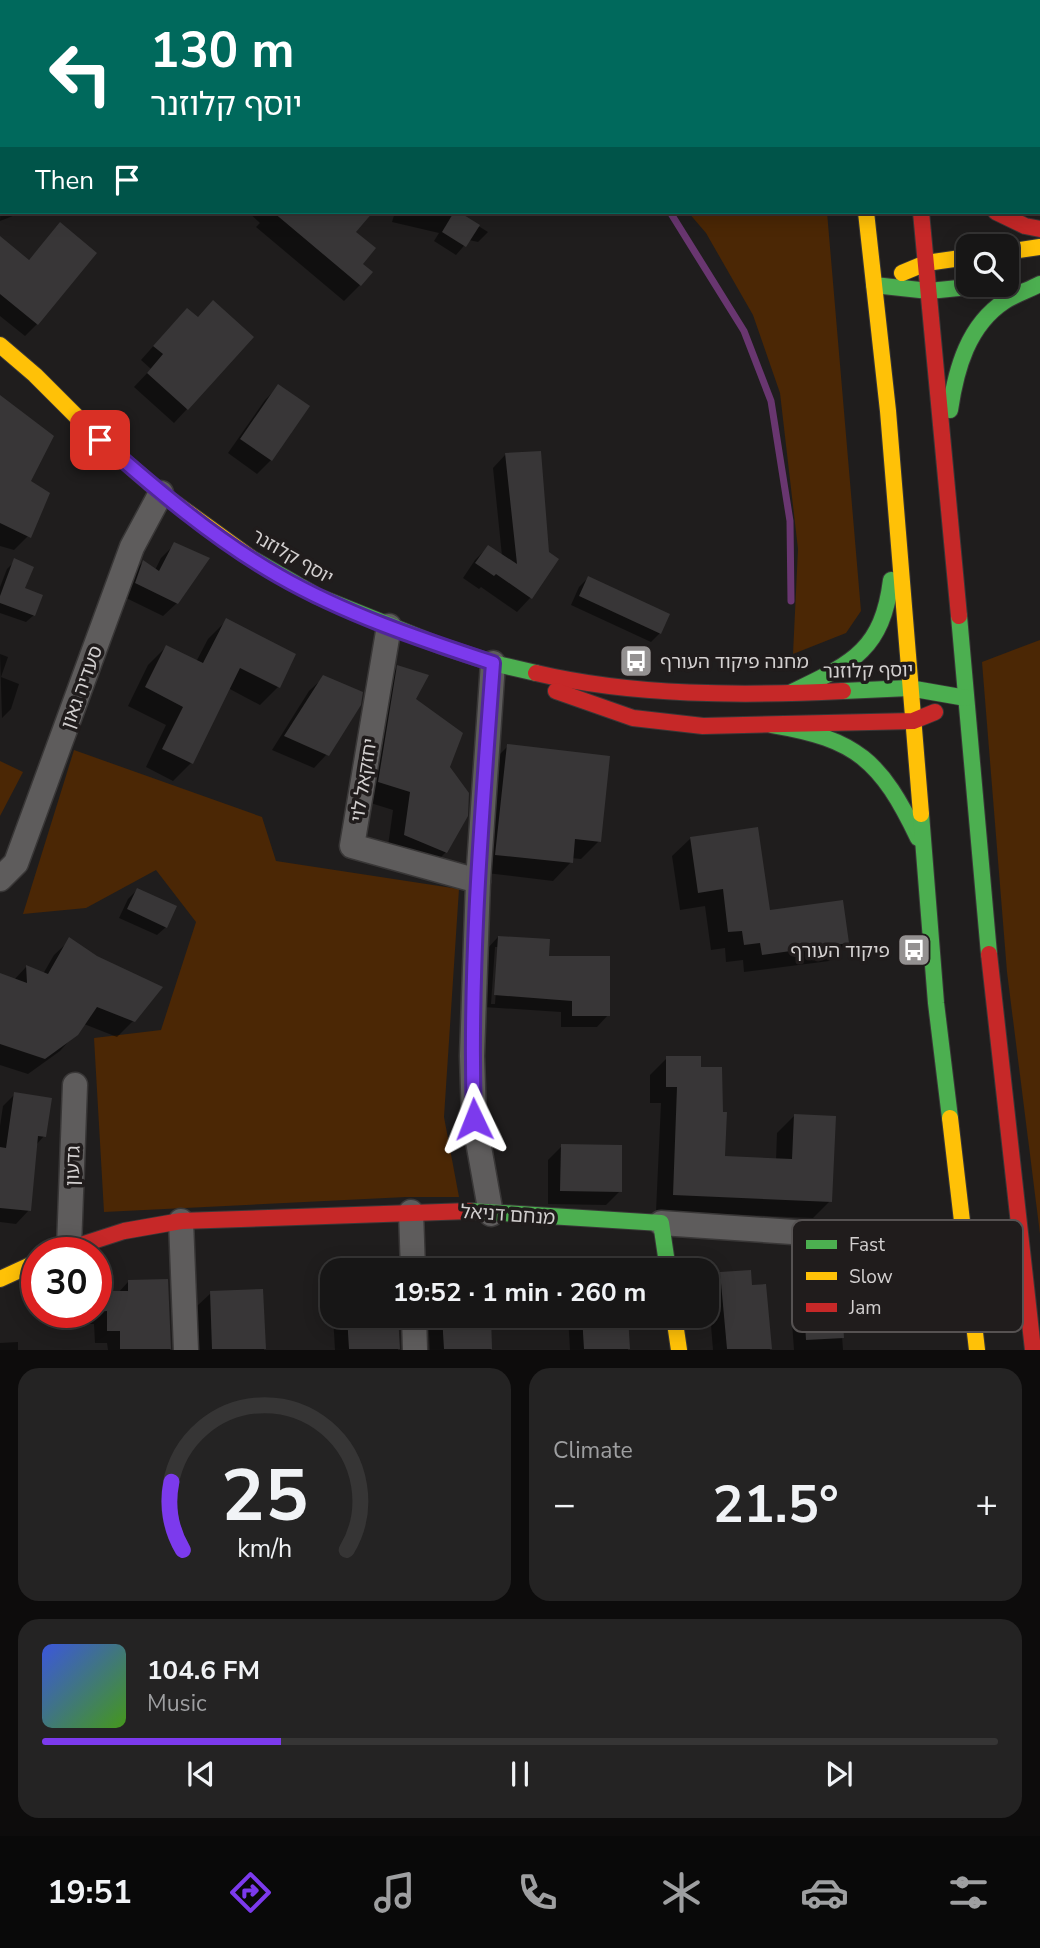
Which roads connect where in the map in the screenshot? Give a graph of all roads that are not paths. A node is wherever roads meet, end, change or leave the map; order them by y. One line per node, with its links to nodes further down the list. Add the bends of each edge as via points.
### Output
1 (866, 214): 11 (main road)
2 (921, 214): 8 (main road)
3 (1000, 214): 4 (main road)
4 (1040, 229)
5 (1040, 247): 6 (main road)
6 (1019, 250)
7 (956, 259): 8 (main road)
8 (926, 263): 11 (main road); 13 (main road)
9 (1040, 282): 10 (main road); 17 (main road, via 1004,302 970,338 951,401)
10 (1019, 283)
11 (874, 285): 13 (main road); 19 (main road)
12 (956, 288): 13 (main road)
13 (929, 291): 17 (main road)
14 (0, 345): 16 (main road, יוסף קלוזנר)
15 (25, 388): 16 (main road, יוסף קלוזנר)
16 (100, 440): 18 (main road, יוסף קלוזנר)
17 (944, 454): 24 (main road)
18 (161, 493): 20 (main road, יוסף קלוזנר, via 279,576); 28 (street, סעדיה גאון, via 132,547 16,863)
19 (895, 501): 22 (main road); 23 (main road, via 890,590 883,623 853,660)
20 (388, 626): 21 (main road, יוסף קלוזנר); 29 (street, יחזקאל לוי, via 352,846)
21 (493, 663): 23 (main road, יוסף קלוזנר, via 561,679 641,688); 26 (main road, יוסף קלוזנר, via 572,698 633,718 703,726); 29 (street)
22 (909, 688): 23 (main road, יוסף קלוזנר); 24 (main road, יוסף קלוזנר); 25 (main road)
23 (790, 693)
24 (966, 698): 25 (main road, יוסף קלוזנר); 34 (main road)
25 (913, 721): 26 (main road, יוסף קלוזנר); 27 (main road)
26 (772, 724): 27 (main road, via 824,735 868,759 904,807)
27 (925, 851): 33 (main road, via 936,1003)
28 (0, 879)
29 (478, 881): 32 (street, via 473,1106)
30 (75, 1085): 38 (street, גדעון)
31 (411, 1212): 32 (main road, מנחם דניאל); 35 (main road, מנחם דניאל); 40 (street)
32 (491, 1214): 36 (main road, מנחם דניאל)
33 (962, 1220)
34 (1018, 1220)
35 (181, 1221): 39 (main road, מנחם דניאל); 47 (street)
36 (661, 1223): 37 (street, מנחם דניאל); 41 (main road)
37 (792, 1232)
38 (63, 1237)
39 (104, 1237)
40 (413, 1258)
41 (665, 1258)
42 (1023, 1262): 50 (main road)
43 (21, 1269): 44 (main road)
44 (0, 1279)
45 (414, 1328): 48 (street)
46 (676, 1328): 49 (main road)
47 (186, 1349)
48 (415, 1349)
49 (679, 1349)
50 (1033, 1349)

